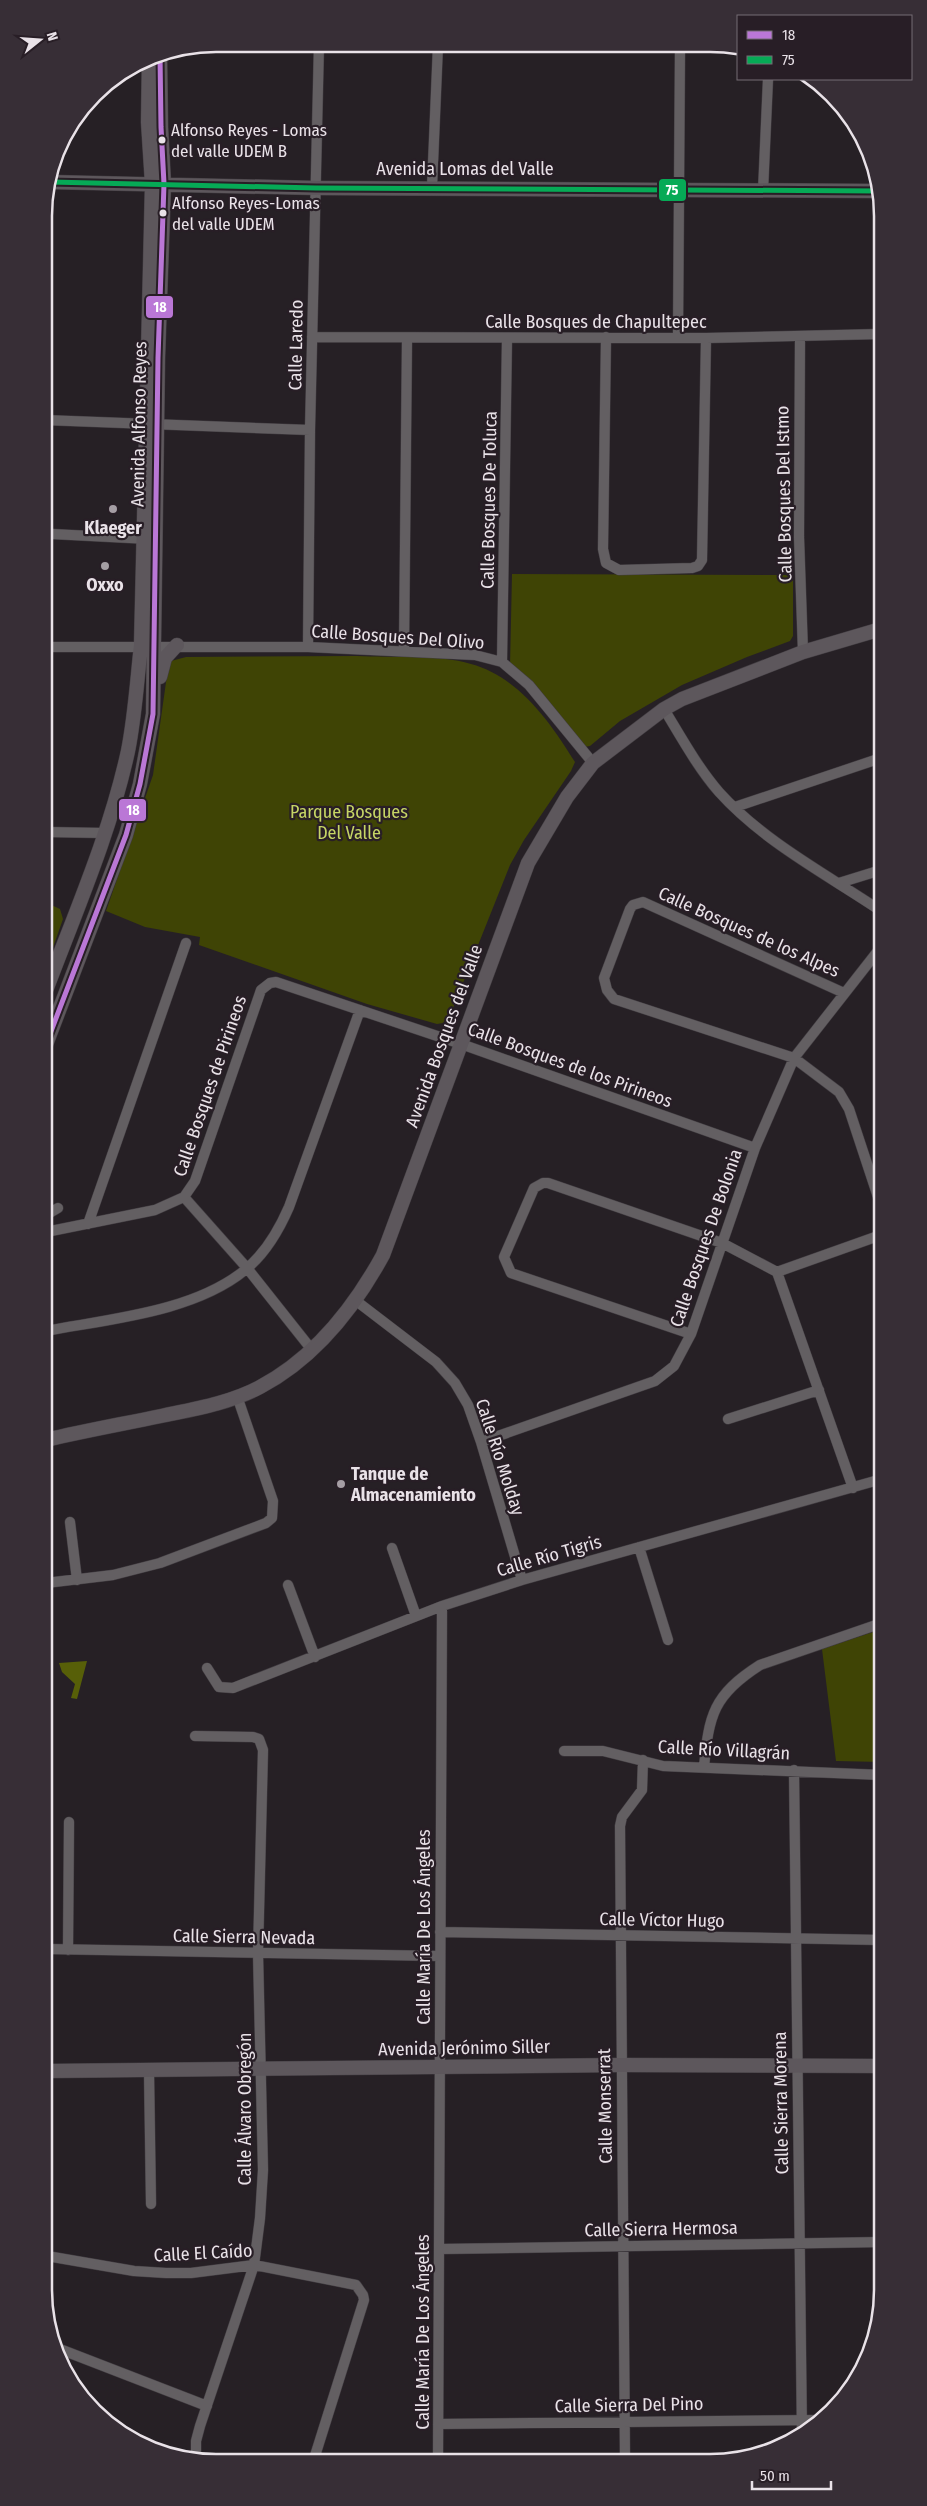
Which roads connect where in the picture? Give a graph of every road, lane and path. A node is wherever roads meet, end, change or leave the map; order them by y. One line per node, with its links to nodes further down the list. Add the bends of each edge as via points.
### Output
1 (319, 52): 10 (street, Calle Laredo)
2 (438, 52): 9 (street)
3 (680, 52): 11 (street)
4 (160, 63): 8 (street, Avenida Alfonso Reyes)
5 (149, 68): 8 (street, Avenida Alfonso Reyes, via 148,122)
6 (768, 80): 12 (street)
7 (57, 182): 8 (street, Avenida Lomas del Valle)
8 (158, 184): 10 (street, Avenida Lomas del Valle); 23 (street, Avenida Alfonso Reyes)
9 (432, 187): 10 (street, Avenida Lomas del Valle); 11 (street, Avenida Lomas del Valle)
10 (316, 188): 16 (street, Calle Laredo)
11 (678, 189): 12 (street, Avenida Lomas del Valle); 18 (street)
12 (763, 191): 13 (street, Avenida Lomas del Valle)
13 (872, 191)
14 (874, 334): 15 (street, Calle Bosques de Chapultepec)
15 (800, 336): 20 (street, Calle Bosques de Chapultepec); 34 (street, Calle Bosques Del Istmo, via 799,537)
16 (312, 337): 21 (street, Calle Bosques de Chapultepec); 24 (street, Calle Laredo)
17 (606, 337): 18 (street, Calle Bosques de Chapultepec); 19 (street, Calle Bosques de Chapultepec); 20 (street, via 603,550 608,566 619,570 692,568 700,564 703,554)
18 (678, 337): 20 (street, Calle Bosques de Chapultepec)
19 (507, 338): 21 (street, Calle Bosques de Chapultepec); 35 (street, Calle Bosques De Toluca)
20 (706, 338)
21 (407, 339): 33 (street)
22 (53, 420): 23 (street)
23 (152, 424): 24 (street); 26 (street, Avenida Alfonso Reyes)
24 (310, 430): 32 (street, Calle Laredo)
25 (52, 534): 26 (street)
26 (150, 539): 28 (street, Avenida Alfonso Reyes); 29 (street, Avenida Alfonso Reyes)
27 (874, 631): 34 (street, Avenida Bosques del Valle)
28 (141, 645): 29 (street, Calle Bosques Del Olivo); 31 (street, Calle Bosques Del Olivo); 42 (street, Avenida Alfonso Reyes, via 128,750)
29 (156, 645): 30 (street, Calle Bosques Del Olivo); 37 (street, Avenida Alfonso Reyes)
30 (177, 645): 32 (street, Calle Bosques Del Olivo); 37 (street, via 165,658)
31 (53, 647)
32 (308, 647): 33 (street, Calle Bosques Del Olivo)
33 (404, 650): 35 (street, Calle Bosques Del Olivo, via 475,655)
34 (803, 652): 36 (street, Avenida Bosques del Valle, via 701,690)
35 (502, 662): 39 (street, Calle Bosques Del Olivo, via 529,685)
36 (664, 709): 39 (street, Avenida Bosques del Valle); 40 (street, via 709,778)
37 (153, 714): 52 (street, Avenida Alfonso Reyes, via 140,784 126,835)
38 (874, 760): 40 (street)
39 (593, 763): 53 (street, Avenida Bosques del Valle, via 567,797 528,863)
40 (735, 807): 44 (street, via 798,858)
41 (53, 832): 42 (street)
42 (105, 833): 48 (street, Avenida Alfonso Reyes)
43 (874, 872): 44 (street)
44 (839, 883): 45 (street)
45 (874, 907)
46 (186, 943): 60 (street)
47 (874, 956): 50 (street, Calle Bosques De Bolonia)
48 (53, 973)
49 (261, 990): 51 (street, Calle Bosques de los Pirineos, via 276,982); 57 (street, Calle Bosques de Pirineos, via 195,1181)
50 (844, 993): 54 (street, Calle Bosques De Bolonia); 54 (street, Calle Bosques de los Alpes, via 648,904 638,903 630,909 604,978 607,990 614,998)
51 (360, 1010): 53 (street, Calle Bosques de los Pirineos); 64 (street, via 289,1207 280,1227)
52 (53, 1027)
53 (461, 1044): 55 (street, Calle Bosques de los Pirineos); 66 (street, Avenida Bosques del Valle, via 390,1239)
54 (794, 1058): 55 (street, Calle Bosques De Bolonia); 56 (street, via 834,1087 845,1100)
55 (755, 1148): 63 (street, Calle Bosques De Bolonia)
56 (874, 1185)
57 (184, 1197): 60 (street, Calle Bosques de Pirineos, via 155,1210); 64 (street)
58 (58, 1208): 59 (street)
59 (53, 1211)
60 (88, 1224): 61 (street, Calle Bosques de Pirineos)
61 (53, 1231)
62 (874, 1237): 65 (street)
63 (722, 1243): 65 (street); 68 (street, Calle Bosques De Bolonia); 68 (street, via 543,1183 532,1192 504,1257 507,1269 514,1275)
64 (247, 1268): 67 (street, via 185,1301); 69 (street)
65 (777, 1272): 70 (street)
66 (356, 1300): 69 (street, Avenida Bosques del Valle); 74 (street, Calle Río Molday, via 436,1362 456,1383)
67 (52, 1330)
68 (691, 1334): 74 (street, Calle Bosques De Bolonia, via 674,1366 655,1381)
69 (312, 1350): 71 (street, Avenida Bosques del Valle, via 259,1388)
70 (819, 1390): 72 (street); 76 (street)
71 (238, 1396): 73 (street, Avenida Bosques del Valle, via 193,1409); 80 (street, via 273,1501 272,1518 160,1563)
72 (728, 1419)
73 (52, 1439)
74 (481, 1442): 81 (street, Calle Río Molday)
75 (874, 1481): 76 (street, Calle Río Tigris)
76 (853, 1488): 78 (street, Calle Río Tigris)
77 (70, 1522): 80 (street)
78 (639, 1547): 81 (street, Calle Río Tigris); 87 (street)
79 (392, 1548): 85 (street)
80 (77, 1580): 82 (street)
81 (522, 1580): 84 (street, Calle Río Tigris)
82 (52, 1582)
83 (288, 1585): 88 (street)
84 (442, 1606): 85 (street, Calle Río Tigris); 97 (street, Calle María De Los Ángeles)
85 (416, 1616): 88 (street, Calle Río Tigris)
86 (874, 1627): 93 (street, via 760,1665 744,1675 712,1712)
87 (668, 1640)
88 (314, 1657): 89 (street, Calle Río Tigris, via 233,1688 219,1687)
89 (207, 1668)
90 (195, 1736): 103 (street, Calle Álvaro Obregón, via 253,1737 258,1739 263,1750)
91 (564, 1750): 92 (street, Calle Río Villagrán, via 603,1751)
92 (643, 1760): 93 (street, Calle Río Villagrán, via 664,1766); 98 (street, Calle Monserrat, via 642,1790 620,1822)
93 (704, 1767): 94 (street, Calle Río Villagrán)
94 (794, 1770): 95 (street, Calle Río Villagrán); 99 (street, Calle Sierra Morena)
95 (874, 1775)
96 (69, 1822): 102 (street)
97 (440, 1932): 98 (street, Calle Víctor Hugo); 104 (street, Calle María De Los Ángeles)
98 (619, 1934): 99 (street, Calle Víctor Hugo); 105 (street, Calle Monserrat)
99 (795, 1939): 100 (street, Calle Víctor Hugo); 106 (street, Calle Sierra Morena)
100 (874, 1940)
101 (52, 1949): 102 (street, Calle Sierra Nevada)
102 (68, 1950): 103 (street, Calle Sierra Nevada)
103 (258, 1953): 104 (street, Calle Sierra Nevada); 109 (street, Calle Álvaro Obregón)
104 (440, 1956): 108 (street, Calle María De Los Ángeles)
105 (621, 2065): 106 (street, Avenida Jerónimo Siller); 108 (street, Avenida Jerónimo Siller); 115 (street, Calle Monserrat)
106 (797, 2066): 107 (street, Avenida Jerónimo Siller); 113 (street, Calle Sierra Morena)
107 (874, 2066)
108 (440, 2068): 109 (street, Avenida Jerónimo Siller); 116 (street, Calle María De Los Ángeles)
109 (261, 2069): 111 (street, Avenida Jerónimo Siller); 118 (street, Calle Álvaro Obregón, via 263,2170)
110 (52, 2071): 111 (street, Avenida Jerónimo Siller)
111 (150, 2071): 112 (street)
112 (151, 2204)
113 (800, 2242): 114 (street, Calle Sierra Hermosa); 115 (street, Calle Sierra Hermosa); 122 (street, Calle Sierra Morena)
114 (874, 2242)
115 (623, 2246): 116 (street, Calle Sierra Hermosa); 121 (street, Calle Monserrat)
116 (440, 2249): 124 (street, Calle María De Los Ángeles)
117 (52, 2257): 118 (street, Calle El Caído, via 134,2271 166,2273)
118 (254, 2265): 120 (street, Calle Álvaro Obregón); 127 (street, Calle El Caído, via 352,2284 363,2295)
119 (65, 2351): 120 (street)
120 (207, 2406): 126 (street, Calle Álvaro Obregón, via 196,2441)
121 (625, 2420): 122 (street, Calle Sierra Del Pino); 124 (street, Calle Sierra Del Pino); 129 (street, Calle Monserrat)
122 (802, 2420): 123 (street, Calle Sierra Del Pino); 125 (street, Calle Sierra Morena)
123 (810, 2420)
124 (438, 2424): 128 (street, Calle María De Los Ángeles)
125 (802, 2425)
126 (196, 2452)
127 (316, 2454)
128 (438, 2454)
129 (625, 2454)

